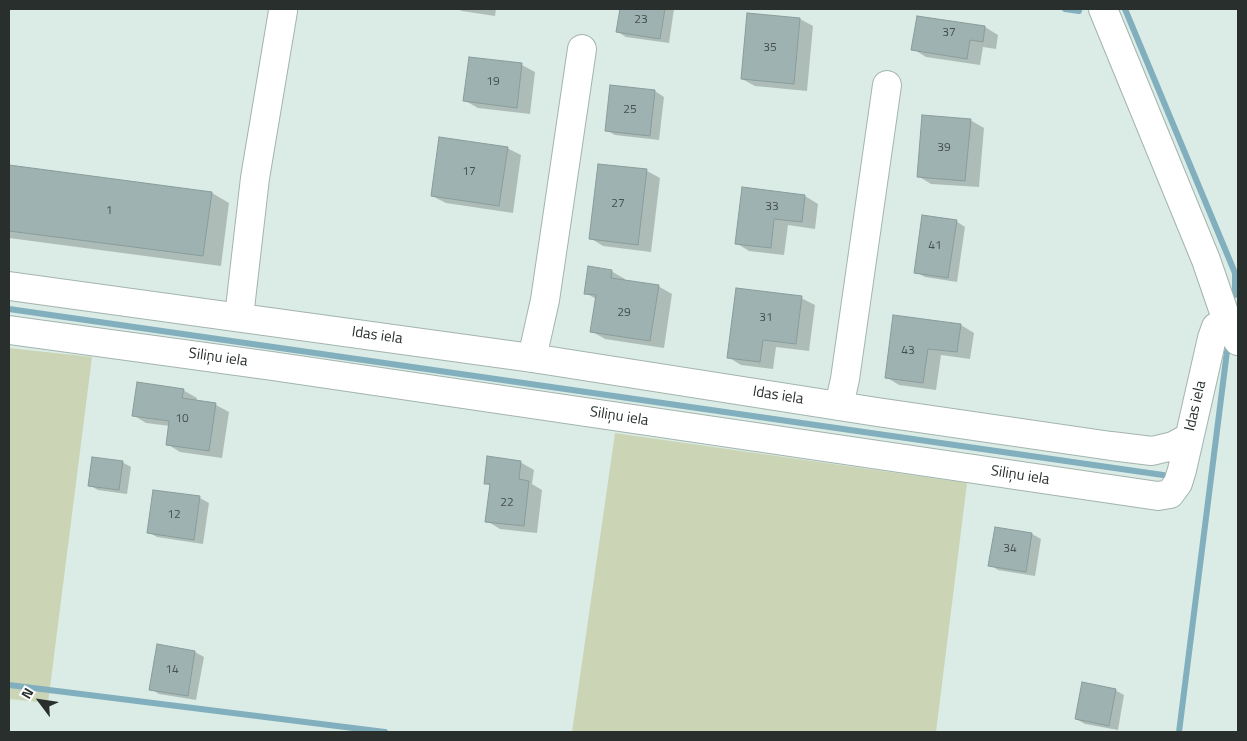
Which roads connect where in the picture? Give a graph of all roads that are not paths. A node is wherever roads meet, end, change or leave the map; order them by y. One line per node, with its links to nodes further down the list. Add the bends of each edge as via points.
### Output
1 (1103, 9): 8 (street)
2 (283, 11): 6 (street, via 255,178)
3 (582, 49): 9 (street, via 545,300)
4 (887, 85): 10 (street, via 847,370)
5 (9, 286): 6 (street, Idas iela)
6 (239, 317): 9 (street, Idas iela)
7 (9, 330): 11 (street, Siliņu iela, via 1158,496 1170,494 1178,483)
8 (1233, 331): 11 (street, Idas iela, via 1216,327)
9 (532, 358): 10 (street, Idas iela)
10 (839, 406): 11 (street, Idas iela, via 1152,451)
11 (1188, 438)

